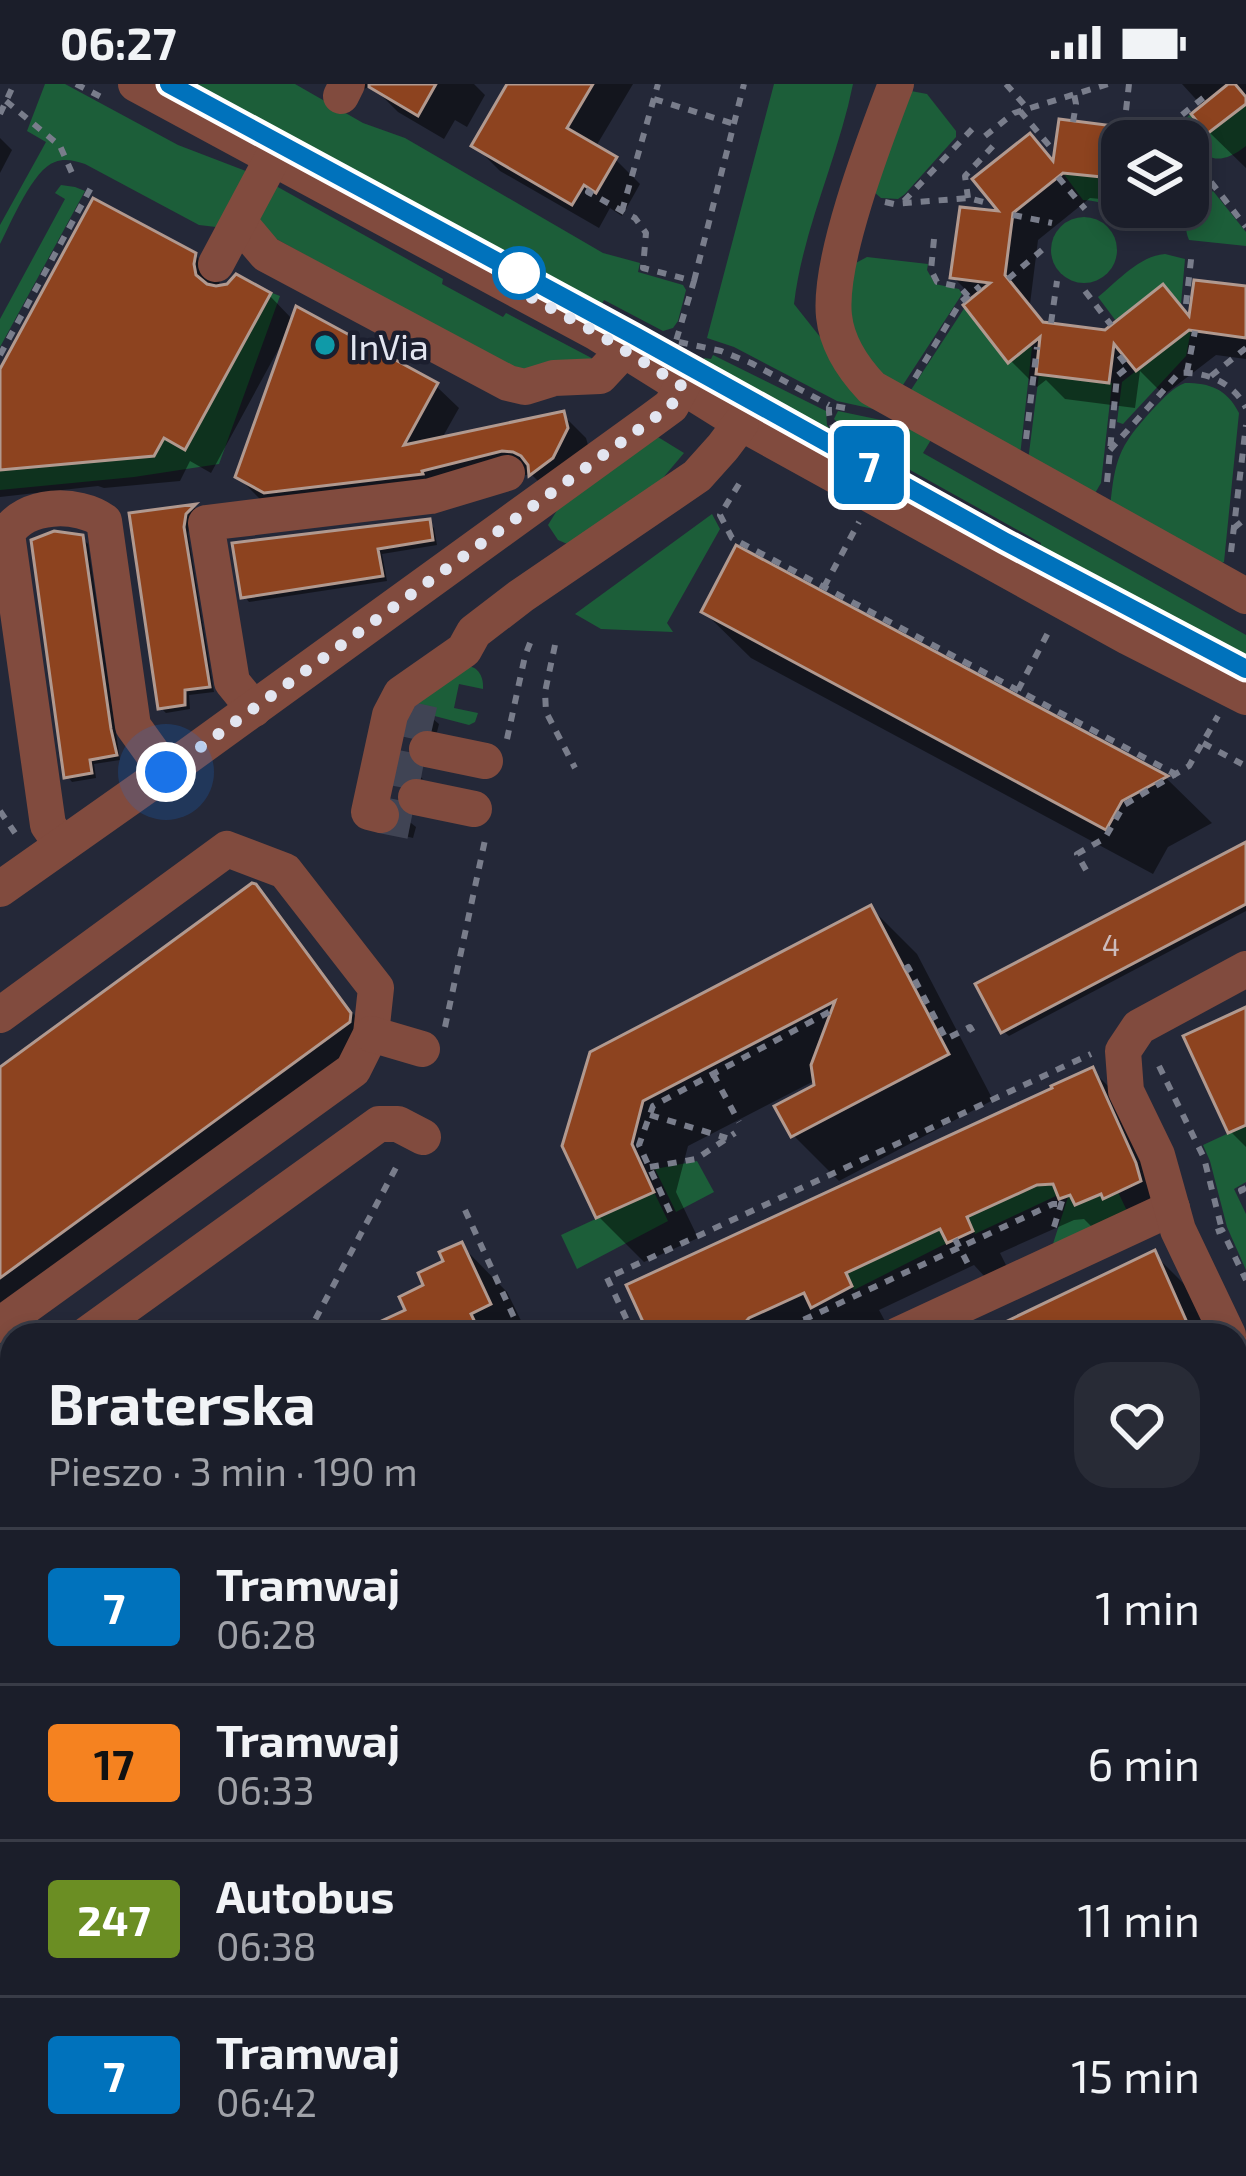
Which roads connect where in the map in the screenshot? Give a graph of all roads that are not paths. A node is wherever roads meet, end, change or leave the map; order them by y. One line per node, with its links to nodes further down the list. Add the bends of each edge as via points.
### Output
1 (136, 84): 3 (street)
2 (896, 84): 13 (street, via 836,277 834,320 856,371 899,404)
3 (272, 159): 4 (street); 7 (street)
4 (239, 222): 5 (street); 6 (street, via 266,254 508,383 600,376)
5 (216, 264)
6 (614, 362)
7 (682, 386): 8 (street); 10 (street, via 671,406)
8 (741, 423): 12 (street, via 697,476); 15 (street, via 1128,637)
9 (507, 473): 16 (street, via 431,496 206,524 232,682)
10 (523, 515): 11 (street); 12 (street)
11 (472, 552): 14 (street); 16 (street)
12 (557, 571): 14 (street)
13 (1237, 591)
14 (521, 596): 17 (street, via 401,694)
15 (1233, 705)
16 (254, 709): 18 (street)
17 (400, 765): 17 (street, via 484,787)
18 (166, 772): 19 (street); 19 (street, via 134,726 104,521 70,507 20,518 7,534 48,825)
19 (62, 845): 20 (street)
20 (0, 889)
21 (1246, 969): 26 (street, via 1138,1027 1123,1051 1126,1091)
22 (0, 1015): 23 (street, via 227,849 286,872 376,988)
23 (371, 1034): 24 (street); 27 (street, via 353,1070)
24 (432, 1042)
25 (421, 1136): 28 (street, via 379,1124)
26 (1172, 1208): 29 (street); 30 (street)
27 (1, 1323)
28 (103, 1323)
29 (924, 1323)
30 (1222, 1323)

